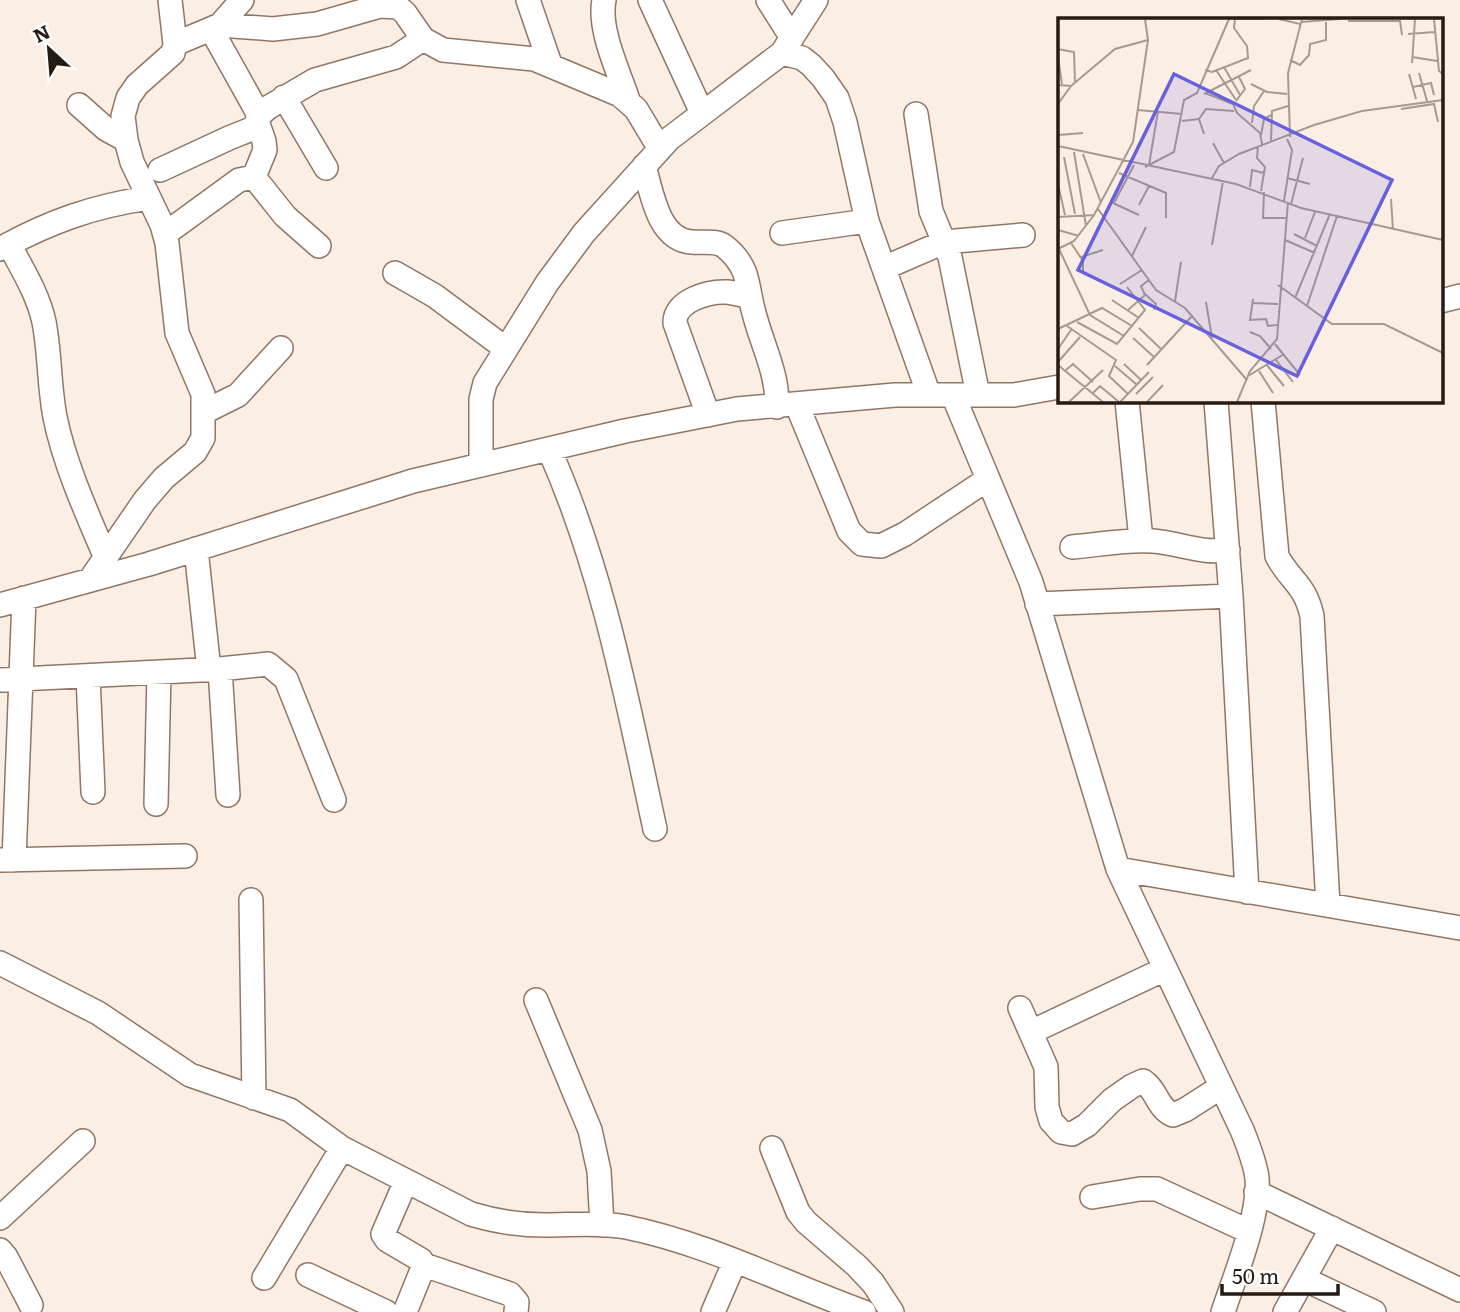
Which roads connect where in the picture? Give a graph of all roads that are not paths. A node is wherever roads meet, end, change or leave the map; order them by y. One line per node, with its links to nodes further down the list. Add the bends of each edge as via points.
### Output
1 (170, 0): 11 (street)
2 (242, 0): 9 (street)
3 (528, 0): 13 (street)
4 (604, 0): 15 (street, via 606,34)
5 (650, 0): 17 (street)
6 (768, 0): 12 (street)
7 (816, 0): 12 (street)
8 (399, 4): 9 (street, via 317,24 273,29); 10 (street)
9 (215, 27): 11 (street); 19 (street)
10 (423, 39): 13 (street, via 443,50 517,56); 14 (street, via 396,57 327,75)
11 (175, 44): 20 (street, via 173,53 128,98 123,116)
12 (787, 45): 17 (street); 27 (street, via 811,65 837,98)
13 (550, 64): 15 (street)
14 (284, 97): 19 (street); 23 (street)
15 (628, 100): 21 (street)
16 (79, 105): 20 (street)
17 (702, 113): 21 (street)
18 (916, 114): 31 (street, via 932,211)
19 (259, 121): 24 (street); 25 (street, via 265,150)
20 (126, 140): 26 (street)
21 (660, 149): 22 (street)
22 (644, 166): 37 (street, via 671,235 683,242 723,246 745,273); 40 (street, via 561,262)
23 (326, 168)
24 (160, 170)
25 (254, 177): 29 (street, via 239,180); 33 (street, via 285,216)
26 (149, 198): 29 (street); 32 (street, via 68,216)
27 (867, 221): 28 (street); 34 (street)
28 (782, 233)
29 (165, 234): 49 (street, via 177,333 203,394)
30 (1023, 235): 31 (street)
31 (944, 242): 34 (street); 44 (street)
32 (5, 246): 58 (street, via 44,319 55,417)
33 (319, 246)
34 (884, 268): 42 (street)
35 (395, 273): 40 (street, via 450,306)
36 (1460, 296): 38 (street)
37 (750, 297): 48 (street); 50 (street, via 715,293 689,301 674,316)
38 (1442, 301)
39 (281, 348): 49 (street, via 238,395)
40 (505, 348): 52 (street, via 481,399)
41 (1058, 387): 44 (street, via 1014,395)
42 (929, 395): 43 (street); 48 (street)
43 (953, 395): 44 (street); 53 (street)
44 (978, 395)
45 (1126, 402): 54 (street)
46 (1216, 402): 57 (street)
47 (1263, 402): 78 (street, via 1277,556 1308,597 1312,615)
48 (787, 406): 50 (street); 53 (street, via 849,531 862,544 881,546 905,534)
49 (204, 412): 58 (street, via 203,438 195,452 145,500)
50 (708, 415): 51 (street)
51 (549, 449): 52 (street); 72 (street, via 600,591)
52 (481, 465): 56 (street, via 413,481)
53 (988, 480): 62 (street)
54 (1141, 540): 55 (street); 57 (street, via 1199,551)
55 (1072, 547)
56 (196, 549): 59 (street); 64 (street)
57 (1228, 551): 60 (street)
58 (106, 558): 59 (street)
59 (90, 580): 61 (street)
60 (1231, 596): 62 (street); 76 (street)
61 (24, 598): 63 (street); 67 (street)
62 (1037, 604): 75 (street)
63 (0, 605)
64 (214, 670): 65 (street); 69 (street); 70 (street, via 268,664 286,678)
65 (159, 673): 66 (street); 71 (street)
66 (88, 676): 67 (street); 68 (street)
67 (11, 679): 74 (street)
68 (93, 792)
69 (228, 795)
70 (334, 800)
71 (156, 804)
72 (655, 829)
73 (185, 856): 74 (street)
74 (7, 860)
75 (1118, 869): 76 (street); 81 (street)
76 (1247, 892): 78 (street)
77 (251, 900): 86 (street)
78 (1328, 905): 79 (street)
79 (1460, 928)
80 (0, 963): 86 (street, via 97,1013 190,1075)
81 (1165, 969): 84 (street); 85 (street)
82 (536, 1000): 94 (street, via 590,1130 599,1171)
83 (1020, 1008): 84 (street)
84 (1031, 1032): 85 (street, via 1046,1067 1051,1121 1061,1132 1072,1134 1087,1125 1112,1100 1143,1081 1173,1115)
85 (1221, 1087): 91 (street, via 1251,1155)
86 (254, 1098): 88 (street, via 290,1110)
87 (83, 1141): 93 (street)
88 (342, 1148): 90 (street); 101 (street)
89 (772, 1148): 110 (street, via 798,1212 873,1283)
90 (406, 1181): 94 (street, via 486,1218 542,1225); 99 (street, via 383,1234)
91 (1256, 1192): 95 (street); 96 (street)
92 (1091, 1198): 96 (street, via 1157,1189)
93 (0, 1218)
94 (602, 1225): 98 (street, via 677,1240)
95 (1332, 1228): 102 (street); 103 (street)
96 (1248, 1231): 111 (street)
97 (0, 1250): 104 (street)
98 (735, 1261): 108 (street); 109 (street)
99 (424, 1265): 106 (street); 107 (street, via 510,1294 517,1302)
100 (308, 1275): 105 (street)
101 (264, 1278)
102 (1304, 1279): 112 (street); 113 (street)
103 (1460, 1290)
104 (31, 1305)
105 (386, 1312)
106 (405, 1312)
107 (516, 1312)
108 (713, 1312)
109 (864, 1312)
110 (892, 1312)
111 (1224, 1312)
112 (1285, 1312)
113 (1374, 1312)

